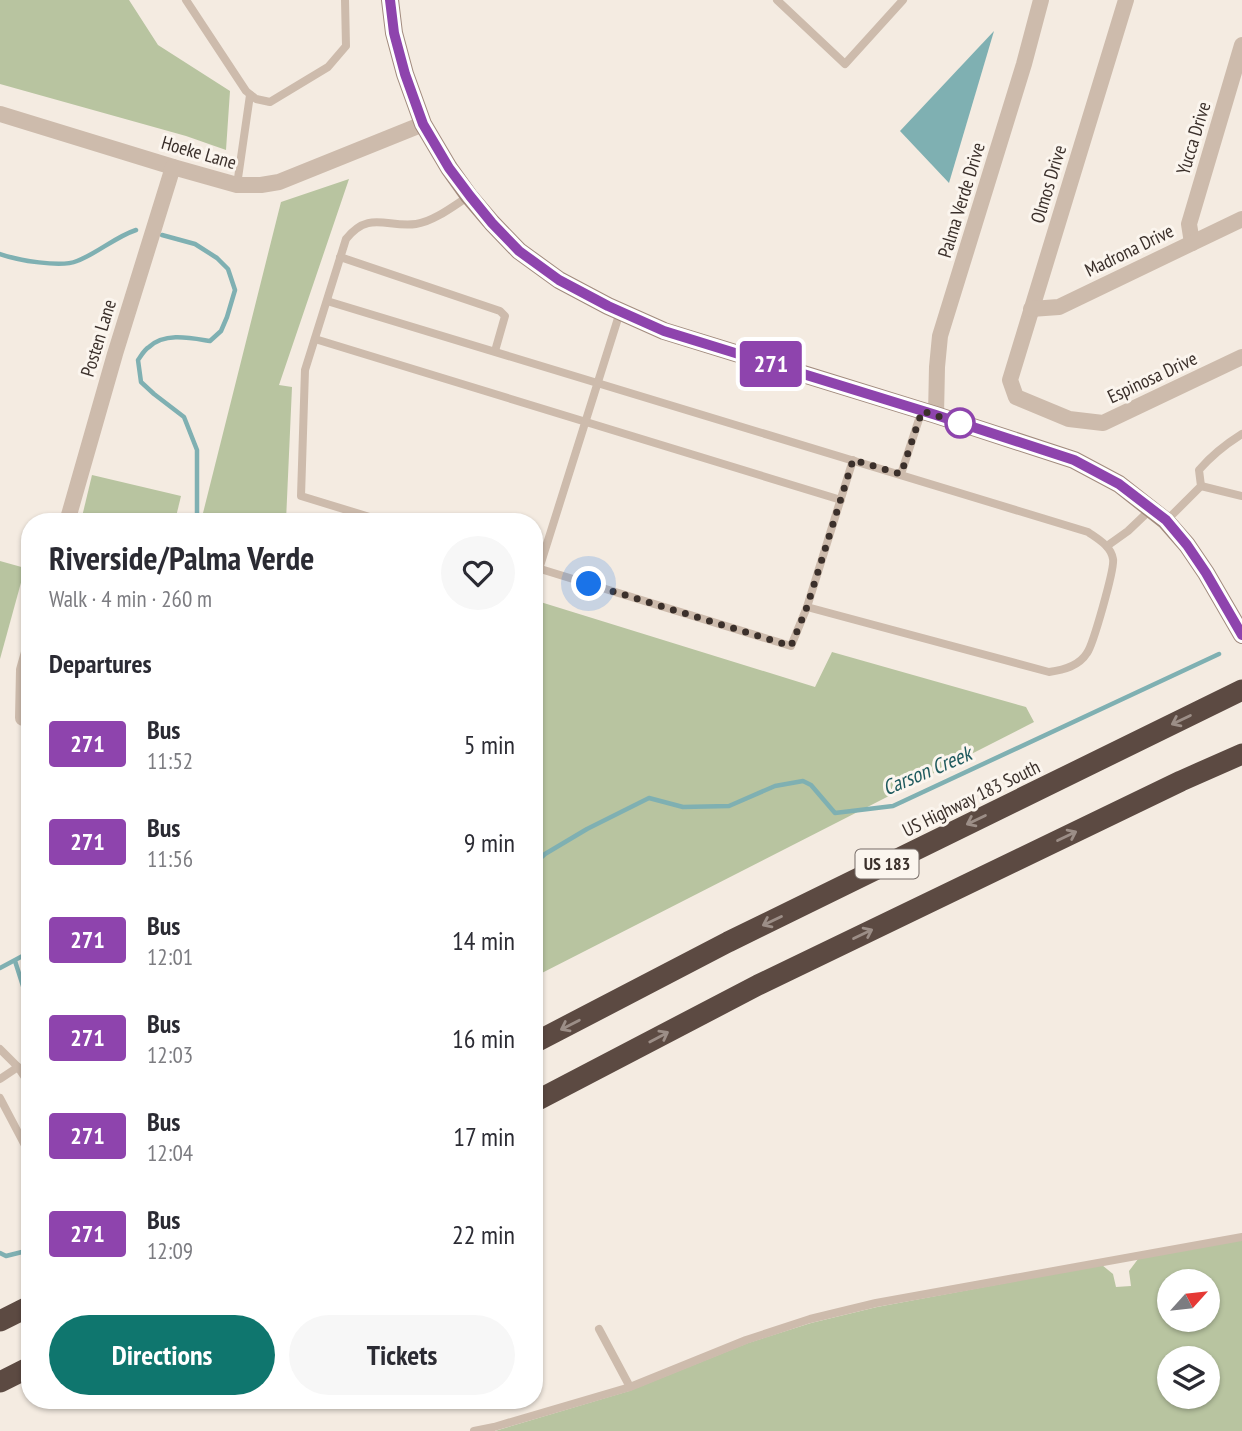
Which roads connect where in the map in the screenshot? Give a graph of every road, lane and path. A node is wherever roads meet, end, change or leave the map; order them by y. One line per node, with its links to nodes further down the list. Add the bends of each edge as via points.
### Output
1 (186, 0): 9 (lane)
2 (345, 0): 9 (lane, via 346,46 328,67 270,102)
3 (390, 0): 11 (main road, via 394,33)
4 (777, 0): 7 (lane, via 845,64)
5 (1041, 0): 26 (street, Palma Verde Drive, via 940,336)
6 (1126, 0): 19 (street, Olmos Drive)
7 (898, 2)
8 (1242, 45): 16 (street, Yucca Drive, via 1189,224)
9 (250, 94): 13 (lane)
10 (0, 114): 12 (street, Hoeke Lane)
11 (423, 124): 13 (street, Hoeke Lane, via 279,182); 14 (main road)
12 (173, 167): 13 (street, Hoeke Lane); 35 (street, Posten Lane)
13 (237, 185)
14 (470, 196): 17 (lane, via 428,221 368,222 346,239); 20 (main road, via 519,251 559,280)
15 (1242, 219): 16 (street, Madrona Drive)
16 (1192, 243): 19 (street, Madrona Drive, via 1059,307)
17 (340, 257): 18 (lane); 22 (lane, via 500,311 505,316)
18 (327, 300): 21 (lane); 22 (lane)
19 (1031, 309): 24 (street, Olmos Drive)
20 (620, 312): 25 (lane); 26 (main road, via 664,331)
21 (315, 339): 27 (lane); 36 (lane, via 305,370 301,495)
22 (495, 351): 25 (lane)
23 (1242, 357): 24 (street, Espinosa Drive, via 1103,423 1069,419 1016,397)
24 (1010, 380)
25 (598, 383): 27 (lane); 29 (lane)
26 (929, 413): 30 (lane); 34 (main road, via 1074,460 1119,484)
27 (585, 422): 33 (lane); 39 (lane)
28 (1242, 434): 31 (lane, via 1199,470)
29 (853, 460): 30 (lane); 33 (lane)
30 (901, 474): 38 (lane, via 1088,531)
31 (1201, 486): 32 (lane); 37 (lane)
32 (1242, 496)
33 (841, 500): 41 (lane)
34 (1152, 509): 37 (main road); 38 (lane)
35 (70, 513)
36 (358, 513)
37 (1166, 520): 42 (main road, via 1206,573)
38 (1107, 546): 41 (lane, via 1114,560 1110,583 1088,652 1078,664 1062,671 1049,673)
39 (543, 547)
40 (543, 570): 41 (lane, via 791,646)
41 (807, 607)
42 (1242, 635)
43 (1242, 690): 45 (highway, US Highway 183 South / US 183, one-way to 45)
44 (1242, 754): 50 (highway, US 183, one-way to 44, via 758,985)
45 (543, 1038)
46 (0, 1049): 47 (lane)
47 (18, 1067): 48 (lane); 49 (lane)
48 (21, 1072)
49 (0, 1079)
50 (543, 1097)
51 (0, 1098): 52 (lane)
52 (21, 1138)
53 (1242, 1237): 59 (lane, via 810,1319)
54 (21, 1310): 55 (highway)
55 (0, 1321)
56 (599, 1329): 59 (lane)
57 (21, 1372): 58 (highway)
58 (0, 1382)
59 (630, 1387): 60 (lane)
60 (474, 1431)

